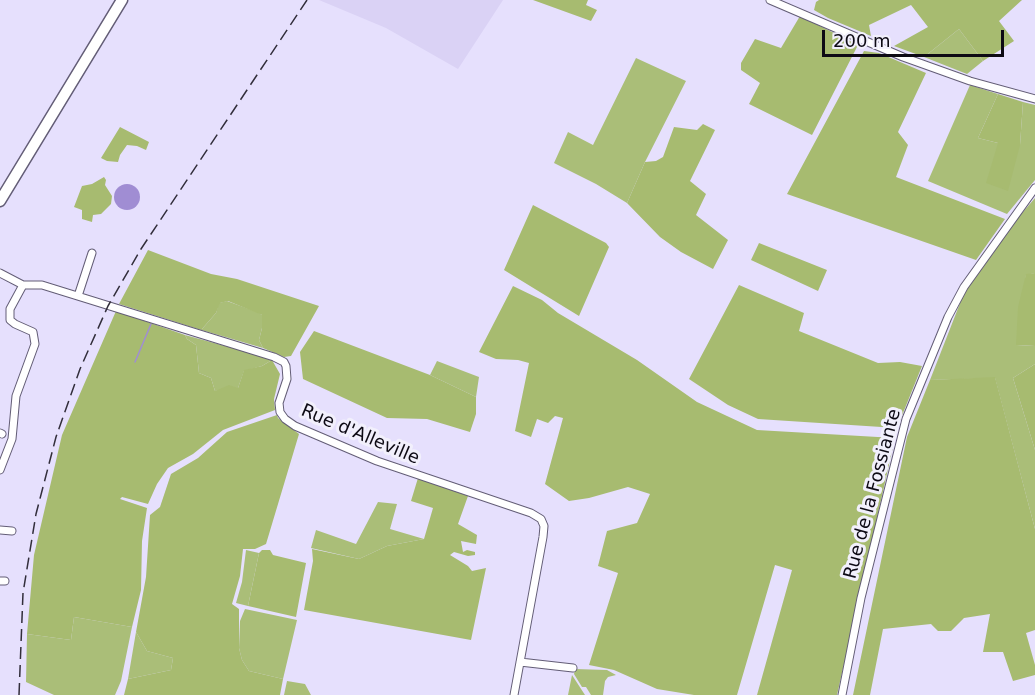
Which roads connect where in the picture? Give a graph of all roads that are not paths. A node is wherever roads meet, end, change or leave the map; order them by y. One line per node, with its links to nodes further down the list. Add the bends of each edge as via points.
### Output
1 (122, 0): 5 (main road)
2 (770, 0): 3 (street, via 903,57)
3 (1035, 99)
4 (1035, 188): 17 (street, Rue de la Fossiante, via 964,287 906,418 861,598)
5 (0, 199)
6 (92, 253): 10 (street)
7 (0, 273): 9 (street, Rue d'Alleville)
8 (0, 278): 9 (street, Rue d'Alleville)
9 (20, 283): 10 (street, Rue d'Alleville); 11 (street, via 10,320 33,332 35,344 16,396 12,439)
10 (78, 296): 14 (street, Rue d'Alleville, via 274,357 284,362 287,379 280,412 295,426 377,461 541,519 543,537)
11 (0, 471)
12 (0, 530): 13 (street)
13 (12, 531)
14 (520, 662): 15 (street); 16 (street, Rue d'Alleville)
15 (573, 668)
16 (514, 695)
17 (842, 695)

